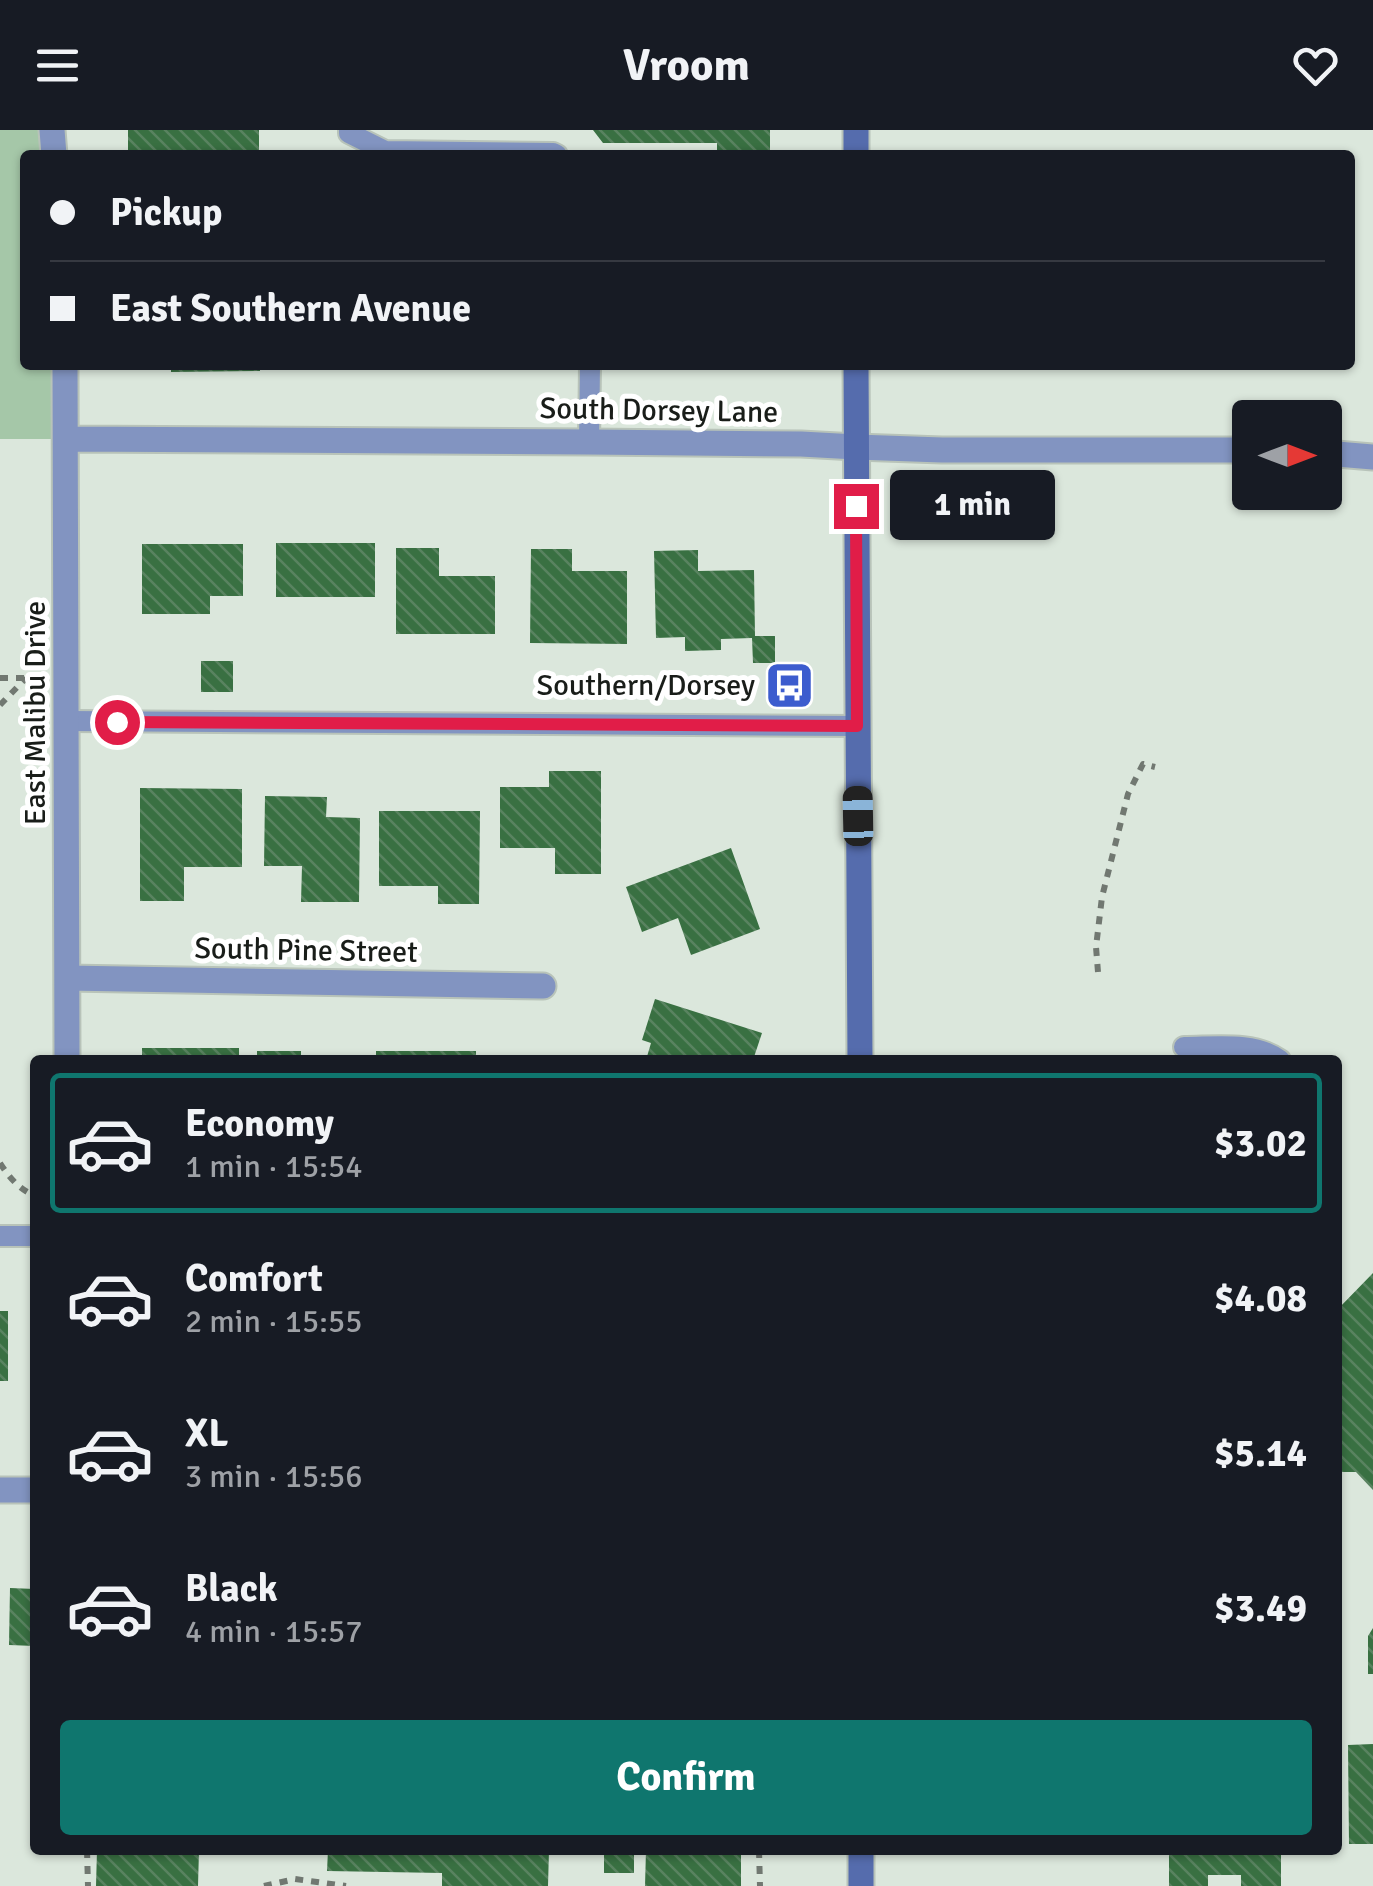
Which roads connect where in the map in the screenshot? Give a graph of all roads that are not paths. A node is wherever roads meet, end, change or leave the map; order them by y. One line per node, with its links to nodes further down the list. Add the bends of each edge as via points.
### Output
1 (349, 130): 2 (lane)
2 (383, 150)
3 (66, 370): 6 (street, East Malibu Drive)
4 (590, 370): 7 (lane)
5 (856, 370): 8 (main road)
6 (67, 439): 7 (street, South Dorsey Lane); 12 (street, East Malibu Drive)
7 (589, 442): 8 (street, South Dorsey Lane)
8 (856, 447): 9 (street, South Dorsey Lane); 13 (main road)
9 (1232, 450)
10 (1342, 454): 11 (street)
11 (1373, 457)
12 (68, 721): 13 (lane); 14 (street, East Malibu Drive)
13 (857, 726): 18 (main road)
14 (68, 978): 15 (street, South Pine Street); 17 (street, East Malibu Drive)
15 (542, 986)
16 (1184, 1047): 19 (lane)
17 (67, 1055)
18 (860, 1055)
19 (1271, 1055)
20 (0, 1236): 21 (lane)
21 (30, 1236)
22 (0, 1490): 23 (street)
23 (30, 1490)
24 (862, 1855): 25 (main road)
25 (861, 1886)

